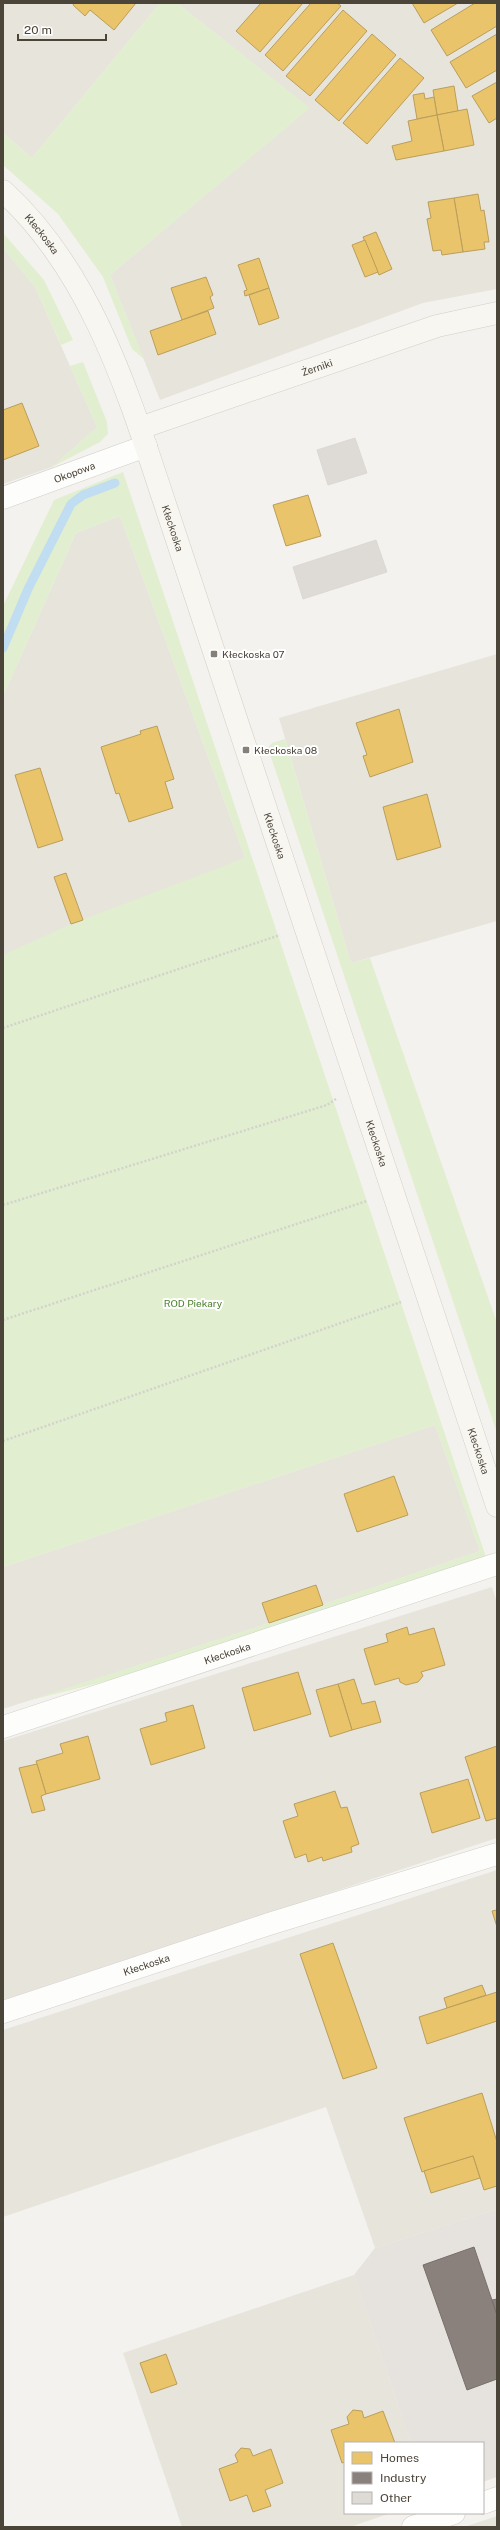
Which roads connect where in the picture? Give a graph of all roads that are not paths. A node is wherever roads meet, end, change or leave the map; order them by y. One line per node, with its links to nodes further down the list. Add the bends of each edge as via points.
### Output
1 (3, 191): 3 (main road, Kłeckoska, via 53,247 83,294 123,383)
2 (497, 313): 3 (main road, Żerniki, via 437,326)
3 (143, 437): 4 (street, Okopowa); 5 (main road, Kłeckoska)
4 (3, 498)
5 (497, 1506)
6 (497, 1564): 7 (street, Kłeckoska)
7 (3, 1727)
8 (497, 1854): 9 (street, Kłeckoska, via 269,1924)
9 (3, 2012)
10 (497, 2498): 11 (street)
11 (484, 2503)
12 (451, 2514): 13 (street)
13 (413, 2527)

